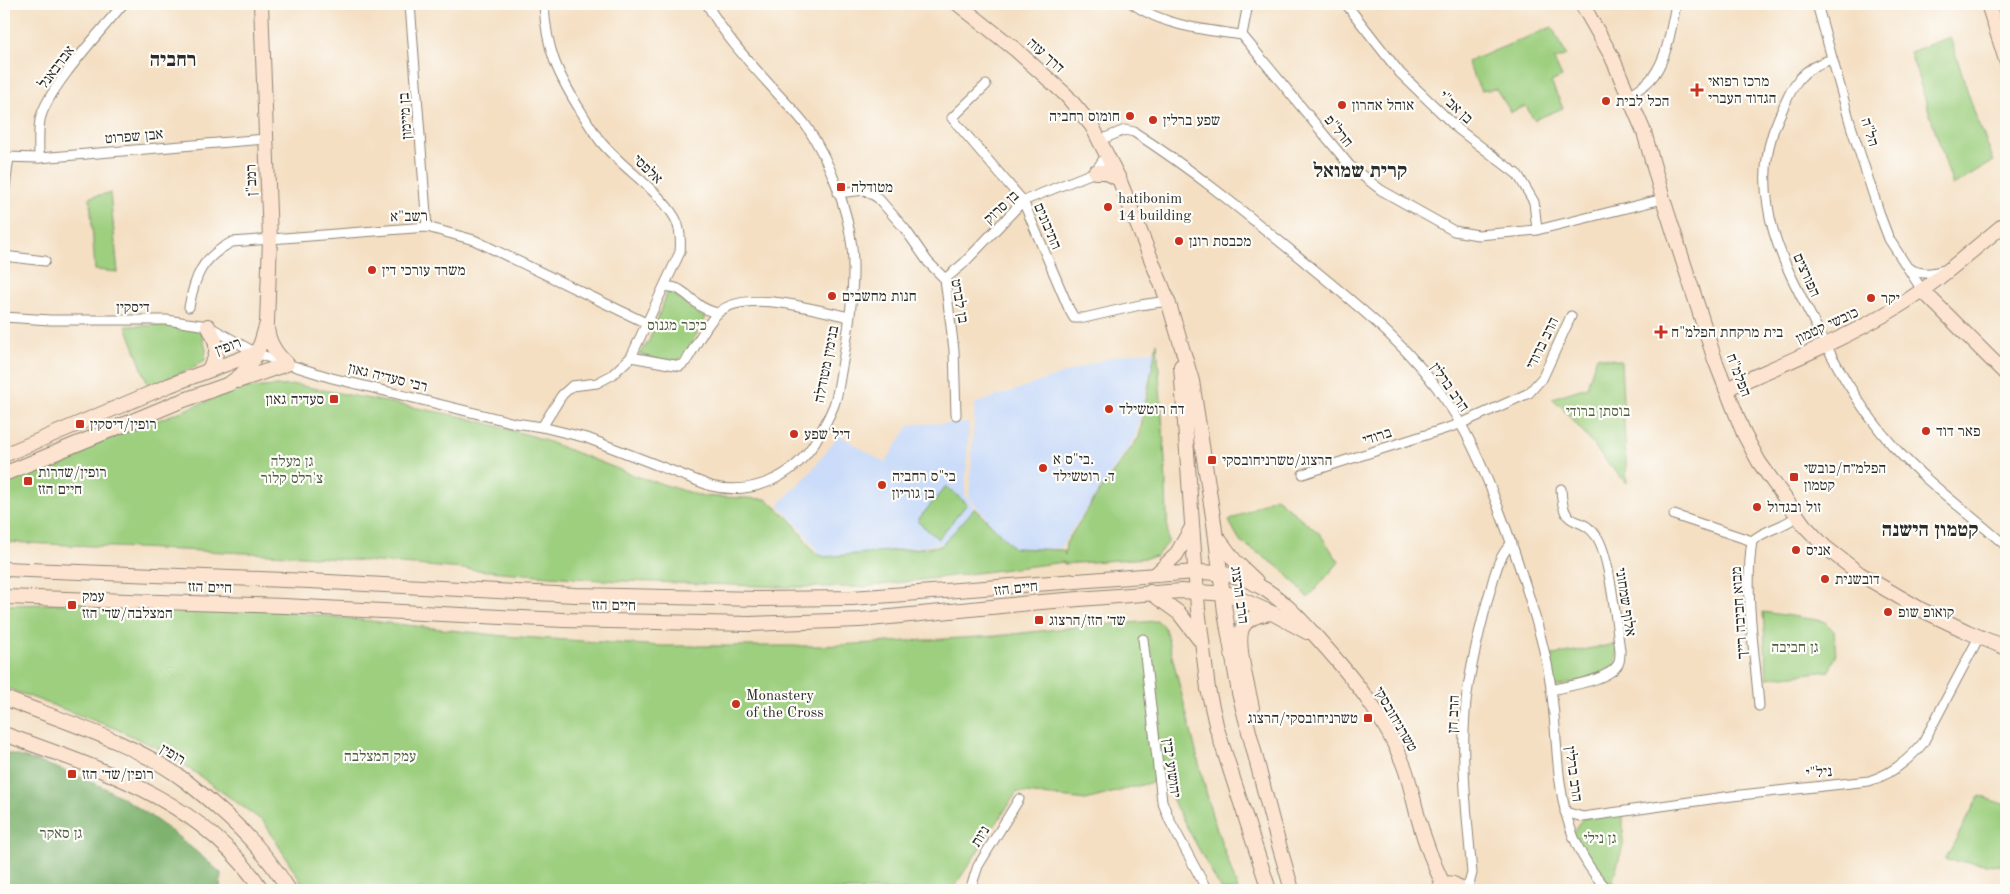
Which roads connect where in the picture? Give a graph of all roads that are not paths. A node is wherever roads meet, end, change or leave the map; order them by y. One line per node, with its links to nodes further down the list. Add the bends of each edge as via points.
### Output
1 (122, 4): 23 (street, אברבאנל, via 43,109)
2 (261, 4): 19 (street, רמב"ן)
3 (544, 4): 39 (street, אלפסי, via 546,36 567,90 602,144 675,219 681,239 680,252)
4 (707, 4): 26 (street, בנימין מטודלה, via 730,41 806,125 821,151)
5 (958, 4): 20 (street, דרך עזה, via 1066,95)
6 (1133, 4): 14 (street, via 1173,23)
7 (1248, 4): 14 (street)
8 (1346, 4): 32 (street, בן אב"י, via 1406,79 1458,129 1518,175 1534,202)
9 (1582, 4): 18 (street, הפלמ"ח)
10 (1676, 4): 18 (street, via 1667,49 1654,76)
11 (1817, 4): 15 (street, הל"ה)
12 (1988, 4): 16 (street)
13 (410, 6): 31 (street, בן מיימון)
14 (1242, 35): 32 (street, חרל"פ, via 1350,166 1381,190 1454,231 1478,236)
15 (1832, 59): 36 (street, הל"ה, via 1873,195 1889,239); 50 (street, הפורצים, via 1807,69 1795,84 1768,146 1766,186 1771,221 1783,254 1795,286)
16 (2006, 60)
17 (986, 85): 29 (street, התיבונים, via 952,118)
18 (1629, 95): 28 (street, הפלמ"ח, via 1644,132)
19 (266, 138): 23 (street, אבן שפרוט); 33 (street, רמב"ן)
20 (1100, 140): 21 (street, הרב הרצוג); 60 (street, הרב ברלין, via 1125,130 1134,132 1207,184 1390,335 1431,380)
21 (1107, 154): 24 (street); 25 (street, הרב הרצוג)
22 (6, 157): 23 (street, אבן שפרוט); 27 (street)
23 (39, 158)
24 (1095, 172): 25 (street); 29 (street, בן סרוק)
25 (1119, 178): 41 (street, הרב הרצוג)
26 (838, 193): 38 (street, בן לברט, via 865,190 878,198); 44 (street, בנימין מטודלה, via 852,246)
27 (4, 194)
28 (1663, 199): 32 (street, חרל"פ); 57 (street, הפלמ"ח)
29 (1023, 201): 38 (street, בן סרוק); 41 (street, התיבונים, via 1074,318)
30 (2006, 223): 37 (street, כובשי קטמון)
31 (427, 227): 33 (street, רשב"א); 48 (street, רשב"א, via 474,240)
32 (1537, 230)
33 (270, 239): 42 (street, רשב"א, via 232,242 216,251 204,264 194,286); 47 (street, רמב"ן)
34 (4, 256): 35 (street)
35 (45, 261)
36 (1904, 265): 37 (street, via 1915,272 1928,274); 40 (street, הל"ה)
37 (1952, 267): 40 (street, כובשי קטמון)
38 (945, 279): 58 (street, בן לברט, via 954,350)
39 (665, 286): 43 (street, via 679,288 706,310); 48 (street, אלפסי)
40 (1922, 290): 50 (street, כובשי קטמון, via 1864,326); 55 (street, הל"ה)
41 (1168, 302): 68 (street, הרב הרצוג, via 1182,372); 69 (street, הרב הרצוג, via 1192,381)
42 (190, 307)
43 (717, 313): 44 (street, via 734,303 767,301); 52 (street, via 680,366)
44 (849, 316): 61 (street, בנימין מטודלה, via 839,386 829,418 799,462 780,477 762,485 746,489 711,486 587,438)
45 (1571, 316): 60 (street, הרב ברודי, via 1543,376 1529,394)
46 (4, 317): 49 (street, דיסקין, via 166,320)
47 (266, 323): 51 (street, רמב"ן); 53 (street, via 272,346)
48 (648, 324): 52 (street, אלפסי)
49 (208, 326): 51 (street, דיסקין); 54 (street, via 217,349)
50 (1825, 344): 57 (street, כובשי קטמון); 72 (street, הפורצים, via 1857,398 1891,444)
51 (256, 353): 53 (street, רבי סעדיה גאון); 54 (street, רופין); 56 (street, רופין, via 246,370)
52 (631, 357): 61 (street, via 612,375 597,383 572,386 562,395)
53 (287, 364): 56 (street); 59 (street, רבי סעדיה גאון)
54 (208, 370): 62 (street, רופין)
55 (2006, 374)
56 (229, 384): 63 (street, רופין)
57 (1726, 389): 67 (street, הפלמ"ח, via 1755,455)
58 (956, 415)
59 (515, 423): 61 (street, בנימין מטודלה)
60 (1460, 424): 64 (street, ברודי); 71 (street, הרב ברלין, via 1490,484)
61 (542, 427)
62 (4, 455)
63 (4, 474)
64 (1303, 474)
65 (1561, 489): 88 (street, אלוף שמחוני, via 1565,515 1590,528 1605,555 1620,650 1619,663 1604,675)
66 (1674, 515): 70 (street)
67 (1797, 516): 70 (street, via 1785,526 1762,533); 83 (street, הפלמ"ח, via 1825,547 1860,574 1920,609)
68 (1192, 529): 74 (street, הרב הרצוג); 76 (street, via 1179,551)
69 (1216, 536): 75 (street, הרב הרצוג); 79 (street, via 1235,561)
70 (1752, 541): 90 (street, מבוא חביבה רייך, via 1748,566 1749,597)
71 (1512, 543): 88 (street, הרב ברלין, via 1534,612); 104 (street, הרב חן, via 1498,562 1470,673 1466,704 1465,780 1472,873 1468,884)
72 (2006, 546)
73 (4, 569): 76 (street, חיים הזז, via 760,599 852,598)
74 (1196, 572): 75 (street, חיים הזז); 76 (street, חיים הזז); 78 (street, הרב הרצוג)
75 (1220, 573): 79 (street, טשרניחובסקי, via 1245,580); 80 (street, הרב הרצוג)
76 (1154, 575)
77 (1150, 592): 78 (street, חיים הזז); 81 (street, חיים הזז, via 860,620 750,624 563,620); 86 (street, via 1178,613)
78 (1197, 592): 80 (street, חיים הזז); 86 (street, הרב הרצוג)
79 (1268, 592): 84 (street, טשרניחובסקי, via 1295,613)
80 (1223, 593): 82 (street, טשרניחובסקי); 92 (street, הרב הרצוג, via 1233,664)
81 (4, 597)
82 (1272, 613): 84 (street, טשרניחובסקי); 92 (street, via 1247,621 1240,634 1256,730)
83 (1978, 637): 87 (street, הפלמ"ח); 95 (street, ניל"י, via 1923,743 1910,758 1881,777)
84 (1318, 639): 97 (street, טשרניחובסקי, via 1352,678 1390,736 1404,766)
85 (1143, 640): 101 (street, יהושוע יבין, via 1162,801)
86 (1201, 642): 102 (street, הרב הרצוג, via 1217,729)
87 (2006, 648)
88 (1551, 690): 94 (street, הרב ברלין, via 1558,779)
89 (4, 698): 99 (street, רופין, via 103,736 187,782 268,858)
90 (1759, 706)
91 (4, 734): 98 (street, via 121,778 173,804 220,841 250,872)
92 (1257, 765): 103 (street, הרב הרצוג)
93 (1019, 799): 100 (street, ניות, via 978,866)
94 (1565, 812): 95 (street, ניל"י); 96 (street, הרב ברלין)
95 (1587, 817): 96 (street)
96 (1572, 834): 105 (street, הרב ברלין, via 1588,867)
97 (1440, 887): 104 (street, via 1454,884)
98 (262, 890)
99 (288, 890)
100 (970, 890)
101 (1207, 890)
102 (1269, 890)
103 (1292, 890)
104 (1460, 890)
105 (1608, 890)

